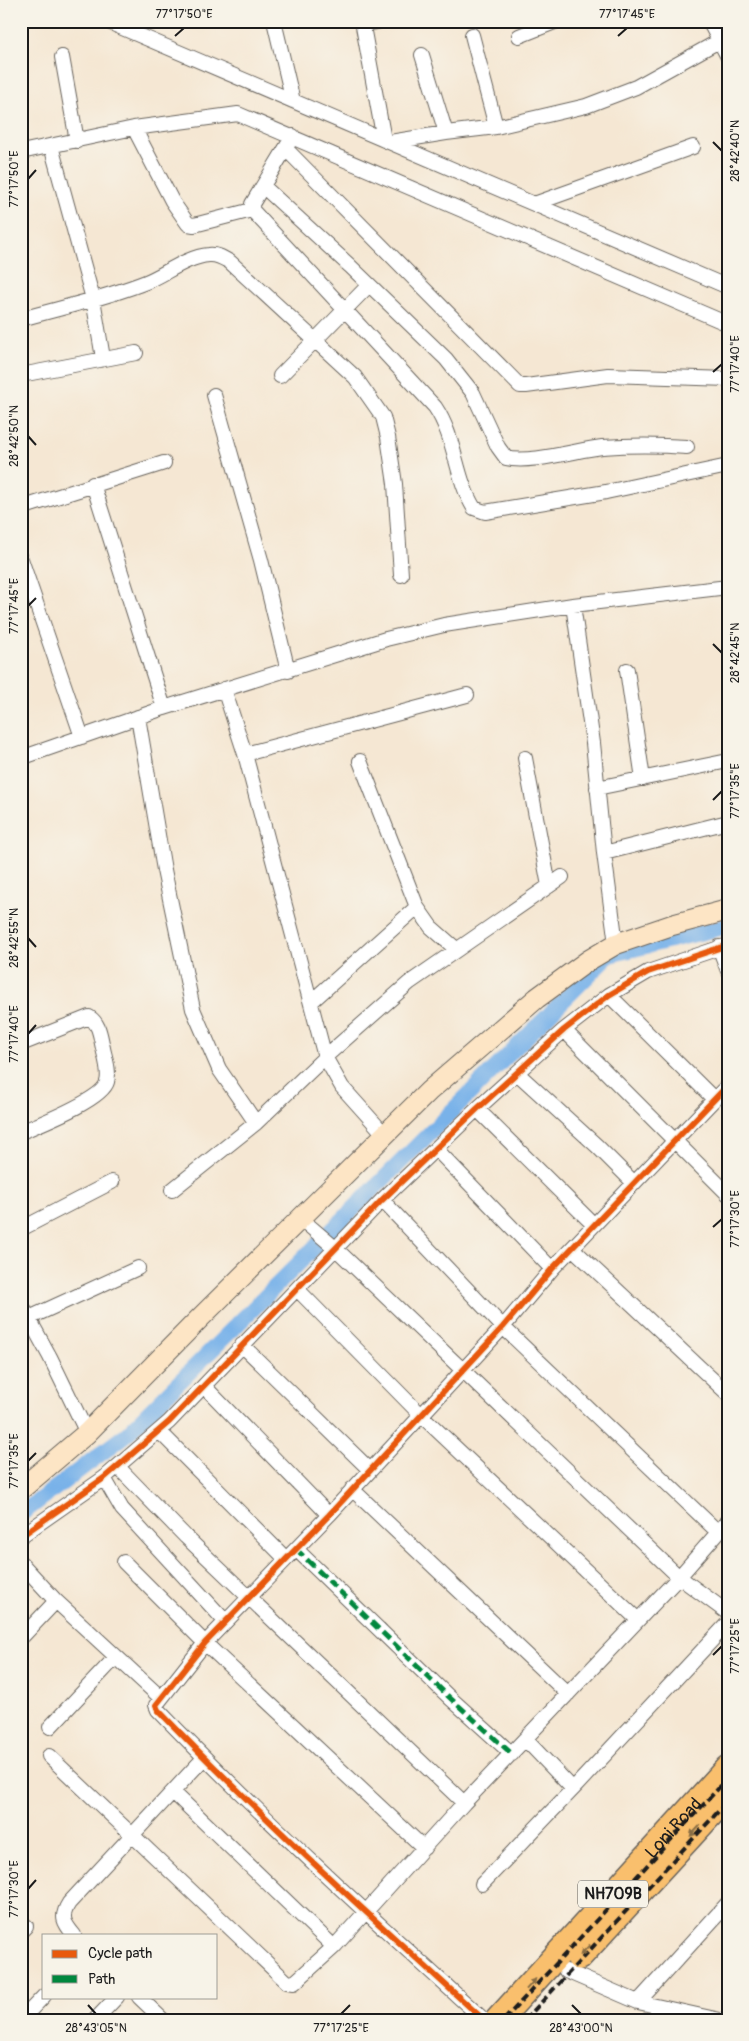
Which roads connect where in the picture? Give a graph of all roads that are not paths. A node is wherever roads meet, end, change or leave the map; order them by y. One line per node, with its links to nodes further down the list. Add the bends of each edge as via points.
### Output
1 (106, 21): 13 (street)
2 (274, 21): 13 (street)
3 (381, 21): 6 (street)
4 (557, 21): 8 (street)
5 (709, 21): 9 (street)
6 (362, 23): 18 (street)
7 (472, 35): 14 (street)
8 (520, 36)
9 (724, 38): 11 (street); 14 (street, via 629,90 586,106)
10 (422, 55): 16 (street)
11 (728, 56)
12 (62, 57): 17 (street)
13 (293, 101): 18 (street)
14 (496, 127): 16 (street)
15 (134, 128): 17 (street); 19 (street, via 238,114); 25 (street, via 172,201 188,224)
16 (446, 133): 18 (street)
17 (77, 141): 20 (street)
18 (387, 141): 24 (street)
19 (289, 142): 23 (street); 31 (street); 37 (street, via 520,386 608,375)
20 (51, 146): 22 (street); 28 (street)
21 (694, 147): 24 (street)
22 (21, 152)
23 (264, 187): 25 (street, via 252,204); 26 (street)
24 (534, 204): 27 (street)
25 (252, 210): 29 (street)
26 (369, 285): 29 (street); 39 (street, via 446,358 474,392 506,458 546,456 601,447)
27 (728, 286)
28 (93, 299): 30 (street); 32 (street, via 146,282 193,259 218,255 230,262); 34 (street)
29 (346, 310): 32 (street); 41 (street, via 443,418 467,494 479,511 606,492)
30 (21, 319)
31 (728, 324)
32 (316, 340): 36 (street); 45 (street, via 355,377 383,417 395,484)
33 (136, 353): 34 (street)
34 (103, 358): 35 (street)
35 (21, 375)
36 (280, 376)
37 (728, 379)
38 (214, 395): 49 (street, via 261,560)
39 (687, 447)
40 (164, 463): 42 (street)
41 (728, 466)
42 (93, 484): 43 (street); 52 (street)
43 (21, 508)
44 (21, 559): 54 (street)
45 (402, 575)
46 (728, 588): 47 (street)
47 (573, 606): 49 (street, via 444,625 386,639); 61 (street)
48 (627, 670): 60 (street)
49 (288, 671): 50 (street)
50 (224, 689): 52 (street); 55 (street)
51 (467, 695): 55 (street)
52 (164, 708): 53 (street)
53 (138, 717): 54 (street); 81 (street, via 164,870 194,1008 219,1069)
54 (82, 738): 56 (street)
55 (245, 754): 73 (street)
56 (21, 758)
57 (526, 758): 65 (street)
58 (360, 761): 66 (street)
59 (728, 761): 60 (street)
60 (643, 779): 61 (street)
61 (597, 788): 63 (street)
62 (728, 822): 63 (street)
63 (604, 853): 68 (street)
64 (562, 877): 65 (street)
65 (549, 886): 70 (street)
66 (417, 907): 70 (street, via 431,927); 73 (street)
67 (728, 910): 68 (street)
68 (616, 944): 83 (street, via 537,998 429,1091)
69 (723, 946): 71 (street); 72 (street, via 648,972)
70 (456, 949): 76 (street, via 409,983)
71 (728, 971)
72 (609, 995): 74 (street); 79 (street)
73 (311, 1002): 76 (street)
74 (564, 1030): 77 (street); 84 (street)
75 (21, 1044): 82 (street, via 89,1017 98,1027 108,1080 102,1091 92,1097 58,1117)
76 (325, 1056): 81 (street); 83 (street, via 342,1086)
77 (517, 1073): 80 (street); 87 (street)
78 (728, 1086): 79 (street)
79 (714, 1099): 84 (street)
80 (477, 1109): 85 (street); 92 (street)
81 (256, 1123): 88 (street)
82 (21, 1132)
83 (385, 1135): 91 (street)
84 (674, 1141): 87 (street); 89 (street)
85 (436, 1149): 90 (street); 97 (street)
86 (112, 1182): 93 (street)
87 (634, 1183): 92 (street)
88 (172, 1190)
89 (728, 1194)
90 (382, 1200): 94 (street); 101 (street)
91 (306, 1223): 94 (street); 108 (street)
92 (594, 1225): 95 (street)
93 (21, 1229)
94 (330, 1244): 98 (street); 103 (street)
95 (572, 1248): 97 (street); 105 (street)
96 (138, 1268): 100 (street)
97 (552, 1269): 101 (street)
98 (297, 1288): 102 (street); 106 (street)
99 (21, 1304): 100 (street)
100 (29, 1318): 108 (street)
101 (503, 1327): 103 (street); 116 (street)
102 (242, 1345): 104 (street); 110 (street)
103 (463, 1371): 106 (street); 121 (street)
104 (204, 1386): 107 (street); 114 (street)
105 (728, 1394)
106 (422, 1416): 110 (street); 125 (street)
107 (159, 1431): 109 (street); 118 (street)
108 (87, 1433): 112 (street)
109 (118, 1467): 111 (street); 122 (street)
110 (370, 1470): 113 (street)
111 (104, 1478): 117 (street); 126 (street, via 122,1509)
112 (21, 1489)
113 (352, 1489): 114 (street); 131 (street)
114 (329, 1515): 118 (street)
115 (728, 1521): 116 (street)
116 (718, 1532): 121 (street)
117 (21, 1536)
118 (291, 1554): 122 (street); 135 (street)
119 (124, 1562): 129 (street)
120 (21, 1563): 123 (street)
121 (679, 1576): 124 (street); 125 (street)
122 (248, 1597): 126 (street); 142 (street)
123 (56, 1601): 128 (street); 130 (street)
124 (728, 1613)
125 (638, 1619): 131 (street)
126 (225, 1622): 129 (street)
127 (728, 1623): 139 (street)
128 (21, 1638)
129 (205, 1643): 132 (street); 144 (street)
130 (116, 1657): 132 (street); 133 (street)
131 (568, 1694): 134 (street)
132 (160, 1697): 137 (street, via 156,1704 158,1710)
133 (50, 1727)
134 (525, 1740): 135 (street); 139 (street)
135 (512, 1754): 142 (street)
136 (49, 1756): 143 (street)
137 (204, 1758): 140 (street); 147 (street)
138 (728, 1768): 159 (highway, Loni Road / NH709B, one-way to 138)
139 (573, 1789): 145 (street)
140 (173, 1792): 143 (street); 149 (street)
141 (728, 1795): 150 (highway, Loni Road / NH709B, one-way to 150)
142 (464, 1803): 144 (street)
143 (133, 1834): 148 (street, via 65,1910 63,1921); 149 (street, via 287,1982 294,1983 301,1978)
144 (424, 1848): 147 (street)
145 (482, 1884)
146 (728, 1903): 154 (street)
147 (365, 1911): 149 (street); 158 (street)
148 (73, 1934)
149 (334, 1947)
150 (566, 1971): 154 (street); 160 (highway, Loni Road / NH709B)
151 (42, 1998): 155 (street)
152 (116, 1998): 156 (street)
153 (140, 1998): 157 (street)
154 (638, 2002): 161 (street)
155 (22, 2020)
156 (95, 2020)
157 (163, 2020)
158 (484, 2020)
159 (498, 2020)
160 (521, 2020)
161 (720, 2020)

